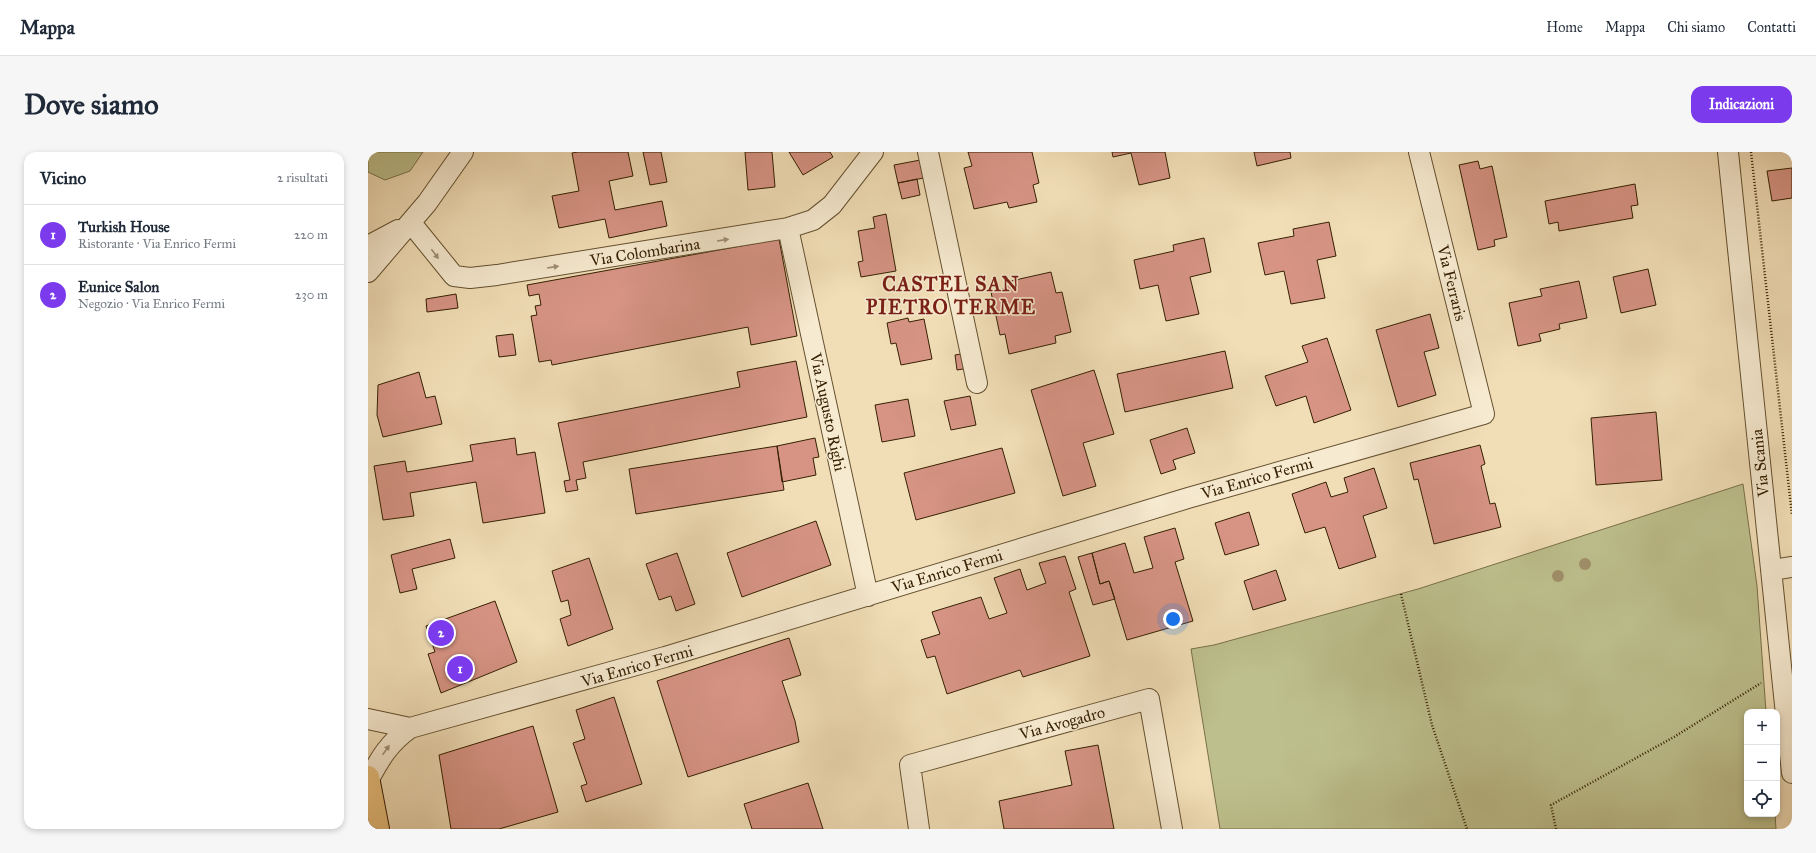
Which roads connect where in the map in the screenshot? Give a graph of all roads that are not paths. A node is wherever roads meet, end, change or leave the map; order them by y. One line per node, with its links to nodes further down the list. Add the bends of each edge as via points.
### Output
1 (463, 152): 6 (street)
2 (873, 152): 7 (street, Via Colombarina, via 832,205 813,220)
3 (928, 152): 10 (street)
4 (1419, 152): 11 (street, Via Ferraris)
5 (1728, 152): 13 (street, Via Scania)
6 (411, 223): 7 (street, Via Colombarina, one-way to 7, via 454,276 470,278 586,262); 8 (street); 9 (street)
7 (788, 228): 14 (street, Via Augusto Righi)
8 (368, 246)
9 (368, 272)
10 (977, 383)
11 (1484, 414): 14 (street, Via Enrico Fermi, via 1188,498)
12 (1792, 566): 13 (street)
13 (1772, 570): 17 (street, Via Scania)
14 (868, 596): 16 (street, Via Enrico Fermi, via 592,679)
15 (368, 719): 16 (street)
16 (410, 728): 18 (street, one-way to 16, via 387,747)
17 (1792, 773)
18 (368, 778): 19 (main road)
19 (378, 829)
20 (919, 829): 21 (street, Via Avogadro, via 910,765 1149,699)
21 (1172, 829)

